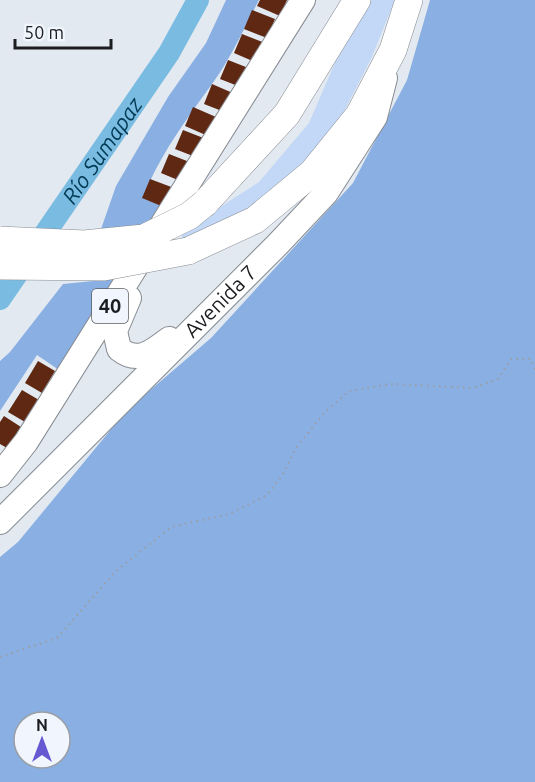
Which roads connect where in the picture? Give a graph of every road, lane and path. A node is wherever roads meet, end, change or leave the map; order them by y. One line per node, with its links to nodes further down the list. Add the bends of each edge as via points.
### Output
1 (303, 0): 5 (main road, 40)
2 (357, 0): 6 (highway, bridge, via 287,114 189,216 144,238 84,244)
3 (409, 0): 4 (highway, 40)
4 (393, 50): 7 (highway, 40, bridge, via 359,116 312,173 255,220 188,251 104,267); 8 (main road, Avenida 7 / 40, via 375,117 343,170 303,218)
5 (161, 224): 8 (main road, via 115,331 119,348 134,357 144,356); 10 (main road, 40, via 26,442)
6 (0, 240)
7 (0, 266)
8 (218, 301): 11 (main road, Avenida 7 / 40)
9 (535, 369): 12 (path, via 531,359 511,359 498,379 473,388 392,384 349,391 324,413 296,448 267,495 229,514 171,527 116,571 57,638)
10 (0, 475)
11 (0, 522)
12 (0, 657)

